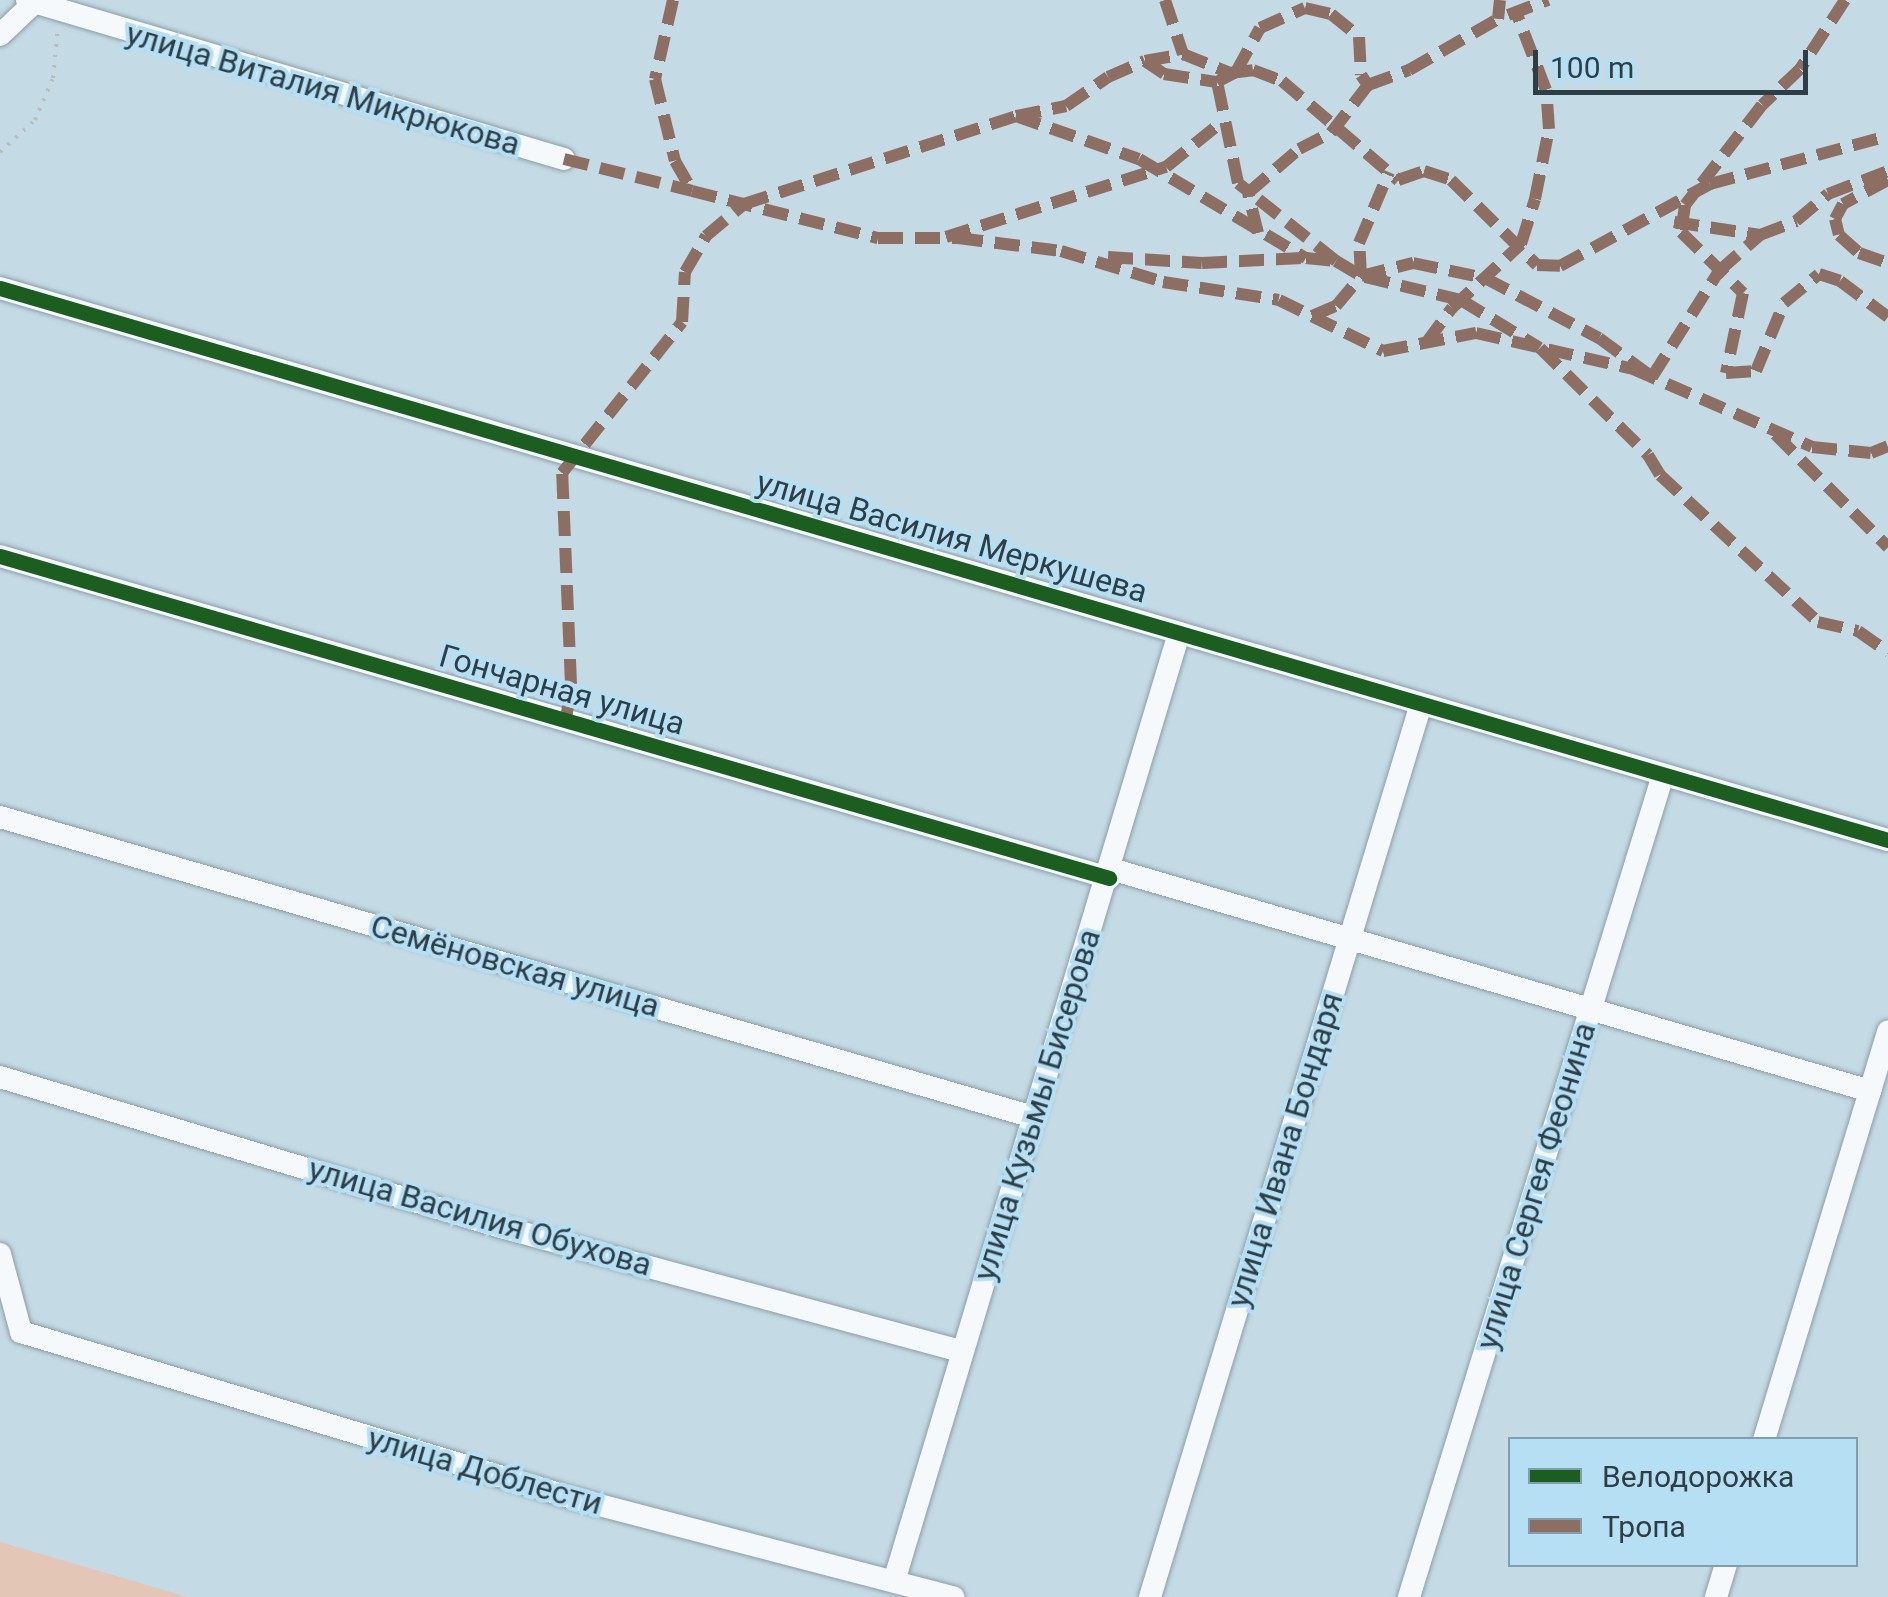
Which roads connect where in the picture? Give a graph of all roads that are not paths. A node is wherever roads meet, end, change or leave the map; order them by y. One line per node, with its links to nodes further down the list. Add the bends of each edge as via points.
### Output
1 (32, 2): 2 (street); 3 (street, улица Виталия Микрюкова)
2 (0, 35)
3 (564, 159)
4 (0, 288): 6 (street, улица Василия Меркушева)
5 (0, 556): 11 (street, Гончарная улица)
6 (1179, 632): 7 (street, улица Василия Меркушева); 11 (street, улица Кузьмы Бисерова)
7 (1421, 704): 8 (street, улица Василия Меркушева); 12 (street, улица Ивана Бондаря)
8 (1662, 775): 10 (street, улица Василия Меркушева); 13 (street, улица Сергея Феонина)
9 (0, 816): 17 (street, Семёновская улица)
10 (1888, 840)
11 (1110, 873): 12 (street, Гончарная улица); 17 (street, улица Кузьмы Бисерова)
12 (1350, 938): 13 (street, Гончарная улица); 24 (street, улица Ивана Бондаря)
13 (1590, 1009): 16 (street, Гончарная улица); 25 (street, улица Сергея Феонина)
14 (1888, 1031): 16 (street)
15 (0, 1077): 19 (street, улица Василия Обухова, via 502,1227)
16 (1870, 1091): 20 (street)
17 (1030, 1116): 19 (street, улица Кузьмы Бисерова)
18 (0, 1254): 22 (street, улица Доблести, via 21,1332 576,1499)
19 (962, 1350): 22 (street, улица Кузьмы Бисерова)
20 (1765, 1437)
21 (1725, 1567): 26 (street)
22 (896, 1578): 23 (street, улица Доблести)
23 (953, 1597)
24 (1150, 1597)
25 (1409, 1597)
26 (1716, 1597)

